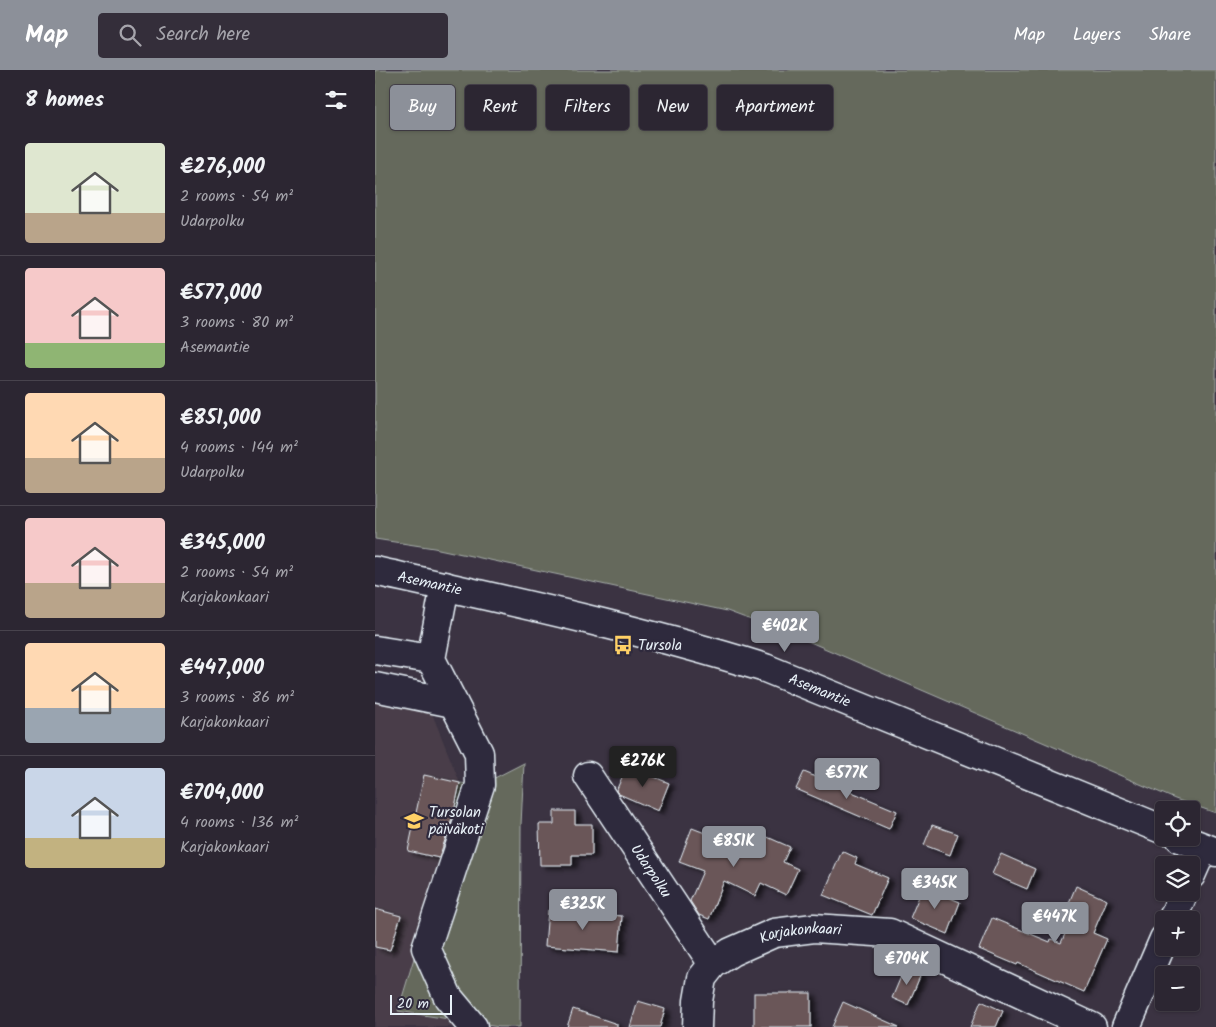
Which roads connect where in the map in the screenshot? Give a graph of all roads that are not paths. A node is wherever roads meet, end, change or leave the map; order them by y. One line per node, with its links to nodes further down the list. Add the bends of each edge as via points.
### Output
1 (375, 570): 2 (street, Asemantie)
2 (445, 586): 4 (street); 8 (street, Asemantie, via 634,631 765,668)
3 (375, 650): 4 (street)
4 (431, 660): 6 (street)
5 (375, 687): 6 (street)
6 (453, 703): 11 (street, via 479,753 481,785 426,948 448,997)
7 (588, 776): 10 (street, Udarpolku)
8 (1155, 826)
9 (1157, 956): 14 (street)
10 (713, 964): 12 (street, Karjakonkaari, via 702,978); 13 (street, Karjakonkaari, via 731,952 774,933 814,928 890,933)
11 (473, 1027)
12 (697, 1027)
13 (1092, 1027)
14 (1126, 1027)

